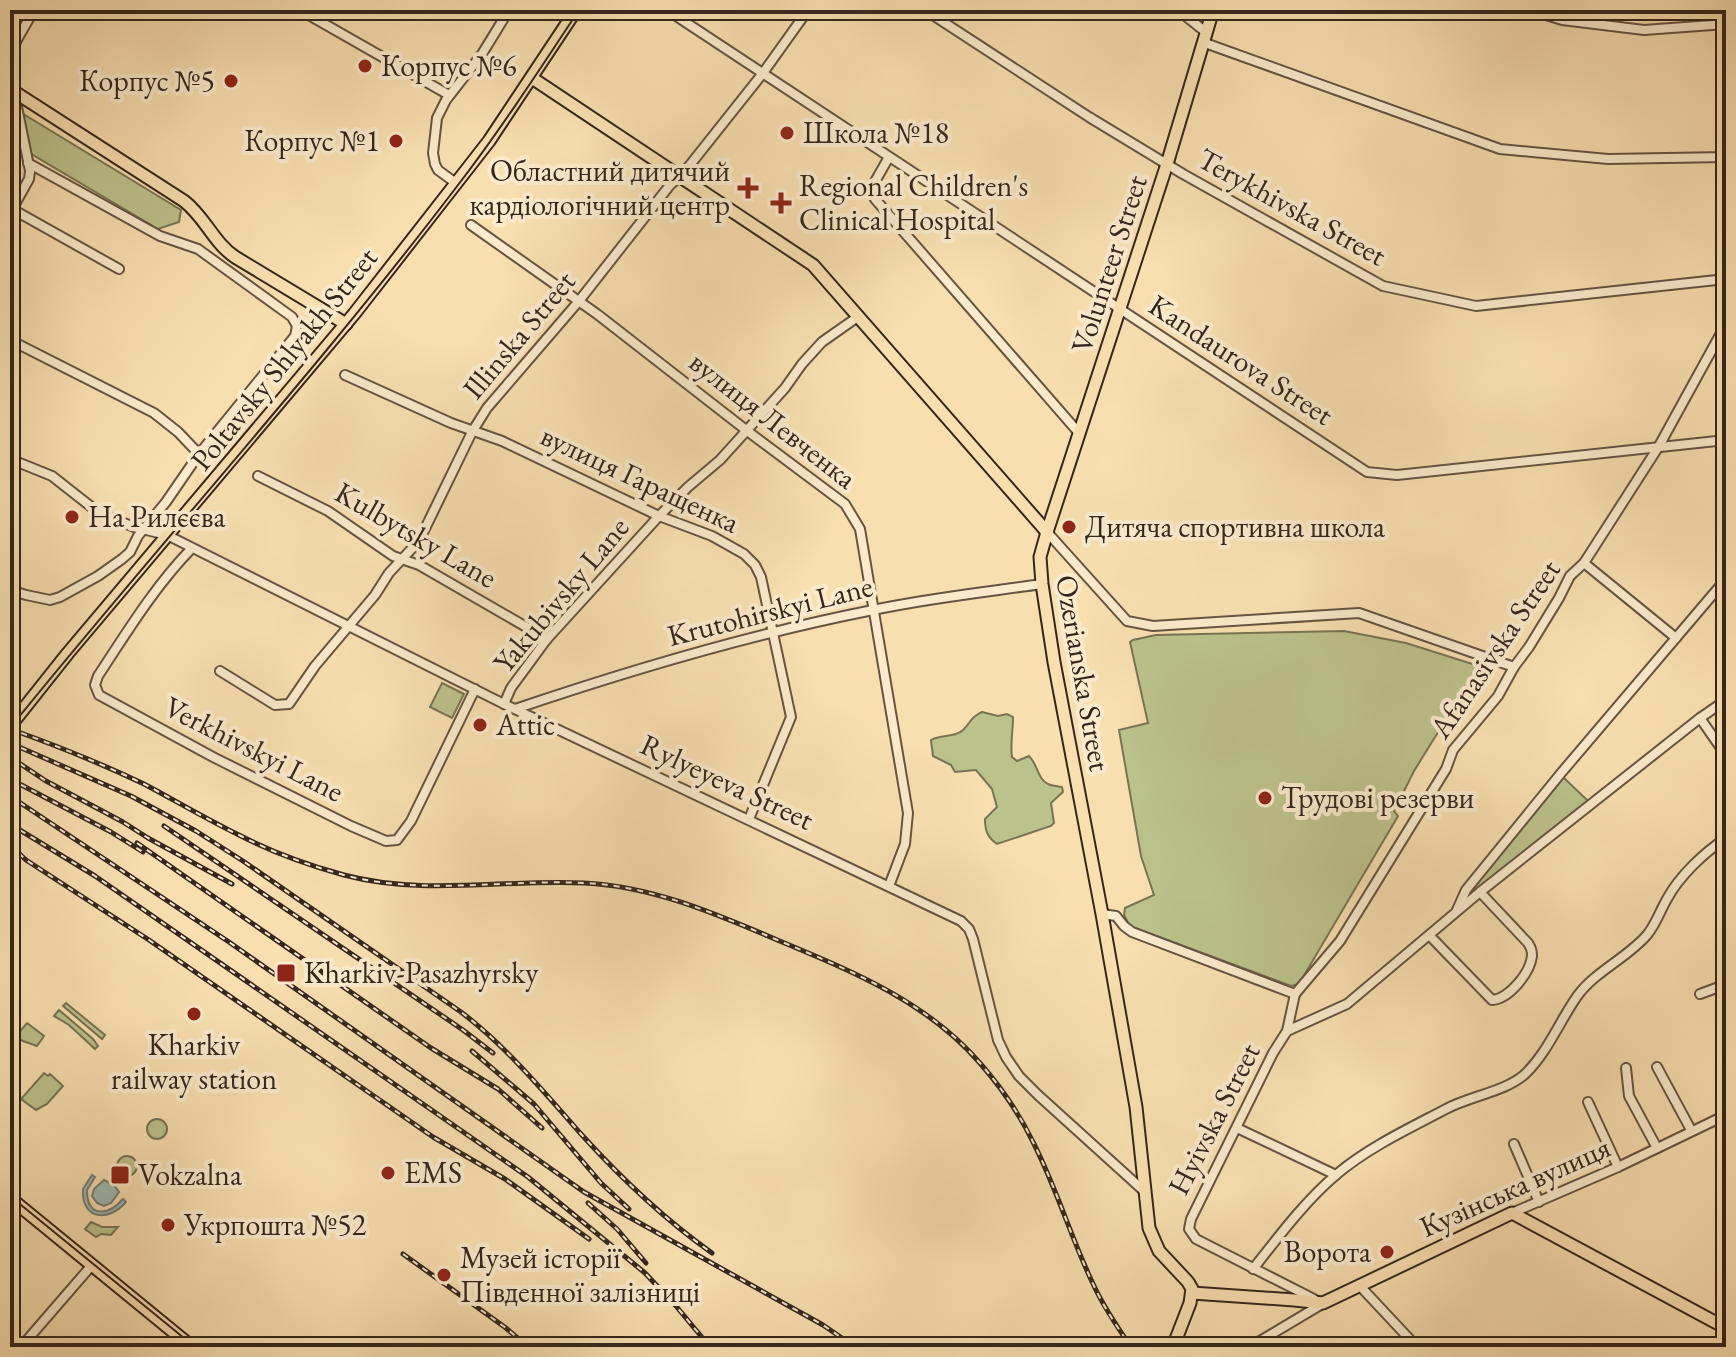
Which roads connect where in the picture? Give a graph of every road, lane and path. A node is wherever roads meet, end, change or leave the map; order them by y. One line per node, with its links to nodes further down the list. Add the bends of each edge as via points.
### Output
1 (34, 10): 13 (street)
2 (300, 10): 17 (street)
3 (509, 10): 17 (street)
4 (576, 10): 15 (main road, Poltavsky Shlyakh Street)
5 (667, 10): 14 (street, Kandaurova Street)
6 (808, 10): 14 (street, Illinska Street)
7 (925, 10): 21 (street, Terykhivska Street)
8 (1178, 10): 12 (street)
9 (1213, 10): 12 (main road, Volunteer Street)
10 (1530, 10): 11 (street, via 1562,20 1644,30)
11 (1726, 24)
12 (1206, 38): 19 (street, via 1500,149 1608,159); 21 (main road, Volunteer Street)
13 (10, 52)
14 (763, 73): 18 (street, Kandaurova Street); 22 (street, Illinska Street)
15 (532, 78): 22 (main road); 23 (main road, Poltavsky Shlyakh Street)
16 (12, 91): 20 (street); 26 (main road, via 184,201)
17 (449, 95): 23 (street, via 437,118 433,153 438,170)
18 (889, 157): 31 (street, Kandaurova Street); 39 (street, via 873,185 875,199)
19 (1726, 157)
20 (28, 163): 24 (street, via 29,179); 27 (street, via 160,236)
21 (1167, 164): 29 (street, Terykhivska Street, via 1383,286 1476,306); 31 (main road, Volunteer Street)
22 (680, 177): 30 (street, Illinska Street); 32 (main road, via 813,265)
23 (457, 184): 33 (main road, Poltavsky Shlyakh Street)
24 (11, 211): 28 (street)
25 (471, 225): 30 (street, вулиця Левченка)
26 (212, 235): 27 (street); 33 (main road, via 235,257)
27 (198, 249): 42 (street, via 292,317 297,326 295,336)
28 (119, 269)
29 (1726, 279)
30 (579, 301): 37 (street, вулиця Левченка); 38 (street, Illinska Street)
31 (1120, 308): 39 (main road, Volunteer Street); 41 (street, Kandaurova Street, via 1367,472 1397,475)
32 (859, 316): 37 (street, Yakubivsky Lane, via 822,342); 47 (main road)
33 (346, 324): 48 (main road, Poltavsky Shlyakh Street)
34 (1726, 324): 41 (street, Afanasivska Street)
35 (10, 340): 42 (street, via 154,413)
36 (345, 375): 38 (street, вулиця Гаращенка)
37 (746, 430): 45 (street, Yakubivsky Lane); 55 (street, вулиця Левченка, via 845,504 860,529)
38 (472, 432): 45 (street, вулиця Гаращенка, via 502,441); 50 (street, Illinska Street, via 419,541)
39 (1079, 433): 47 (main road, Volunteer Street)
40 (1726, 440): 41 (street, Kandaurova Street)
41 (1659, 446): 51 (street, Afanasivska Street)
42 (199, 454): 46 (street)
43 (10, 459): 46 (street, Rylyeyeva Street, via 52,476 99,513)
44 (258, 476): 50 (street, Kulbytsky Lane, via 328,511)
45 (659, 516): 57 (street, вулиця Гаращенка, via 712,536 755,565); 59 (street, Yakubivsky Lane)
46 (143, 529): 48 (street, Rylyeyeva Street); 54 (street, via 122,559 60,597 50,600)
47 (1047, 532): 53 (main road, Ozerianska Street, via 1040,557); 60 (street, via 1127,621 1153,626 1359,613)
48 (169, 536): 49 (street, Rylyeyeva Street); 67 (main road, Poltavsky Shlyakh Street)
49 (192, 548): 56 (street, Rylyeyeva Street); 62 (street, Verkhivskyi Lane, via 98,676 99,695 351,826 386,841 397,840)
50 (401, 559): 56 (street, Illinska Street); 59 (street, Kulbytsky Lane)
51 (1584, 563): 58 (street); 60 (street, Afanasivska Street, via 1570,576)
52 (1726, 579): 58 (street, Hyivska Street)
53 (1042, 584): 55 (street, Krutohirskyi Lane); 74 (main road, Ozerianska Street)
54 (10, 590)
55 (875, 609): 57 (street, Krutohirskyi Lane); 71 (street, вулиця Левченка, via 908,813 905,844)
56 (347, 626): 61 (street, Illinska Street, via 289,704 275,705); 62 (street, Rylyeyeva Street)
57 (773, 632): 65 (street, Krutohirskyi Lane); 69 (street, вулиця Гаращенка, via 791,717)
58 (1676, 638): 73 (street, Hyivska Street, via 1466,890)
59 (547, 639): 64 (street, Yakubivsky Lane)
60 (1514, 667): 76 (street, Afanasivska Street, via 1498,696 1453,750 1340,941)
61 (220, 671)
62 (475, 689): 64 (street, Rylyeyeva Street)
63 (1726, 700): 66 (street, Hyivska Street)
64 (504, 704): 65 (street, Rylyeyeva Street)
65 (515, 709): 69 (street, Rylyeyeva Street)
66 (1700, 718): 68 (street); 72 (street, Hyivska Street)
67 (10, 726)
68 (1723, 751)
69 (749, 819): 71 (street, Rylyeyeva Street)
70 (1726, 838): 89 (street, via 1683,877 1648,935 1582,991 1526,1073 1514,1083 1447,1108)
71 (889, 886): 90 (street, Rylyeyeva Street, via 969,929 1006,1057 1038,1095)
72 (1480, 892): 73 (street, Hyivska Street); 75 (street, via 1531,950 1529,966 1507,994 1492,1000)
73 (1457, 911): 75 (street, Hyivska Street)
74 (1102, 914): 76 (street, via 1116,916 1132,932); 90 (main road, Ozerianska Street, via 1136,1107)
75 (1430, 936): 79 (street, Hyivska Street, via 1347,1004)
76 (1295, 994): 79 (street, Hyivska Street)
77 (1700, 994): 78 (street, via 1719,987)
78 (1726, 1001)
79 (1287, 1031): 84 (street, Hyivska Street)
80 (1657, 1067): 85 (street)
81 (1626, 1068): 87 (street, via 1629,1096)
82 (1588, 1102): 88 (street)
83 (1726, 1115): 85 (street, Кузінська вулиця)
84 (1237, 1128): 89 (street); 95 (street, Hyivska Street, via 1189,1229 1196,1239)
85 (1691, 1130): 87 (street, Кузінська вулиця)
86 (1514, 1144): 92 (street)
87 (1657, 1148): 88 (street, Кузінська вулиця)
88 (1618, 1167): 92 (street, Кузінська вулиця)
89 (1336, 1175): 95 (street)
90 (1145, 1192): 97 (main road, Ozerianska Street, via 1153,1240)
91 (10, 1198): 94 (main road)
92 (1539, 1202): 93 (street, Кузінська вулиця)
93 (1512, 1213): 96 (main road, Кузінська вулиця); 99 (main road)
94 (92, 1265): 100 (street); 101 (main road)
95 (1253, 1269): 98 (street)
96 (1359, 1285): 98 (main road, Кузінська вулиця); 104 (street)
97 (1192, 1293): 98 (main road); 102 (main road)
98 (1323, 1303): 103 (street, Кузінська вулиця)
99 (1726, 1328)
100 (21, 1347)
101 (192, 1347)
102 (1173, 1347)
103 (1250, 1347)
104 (1417, 1347)

